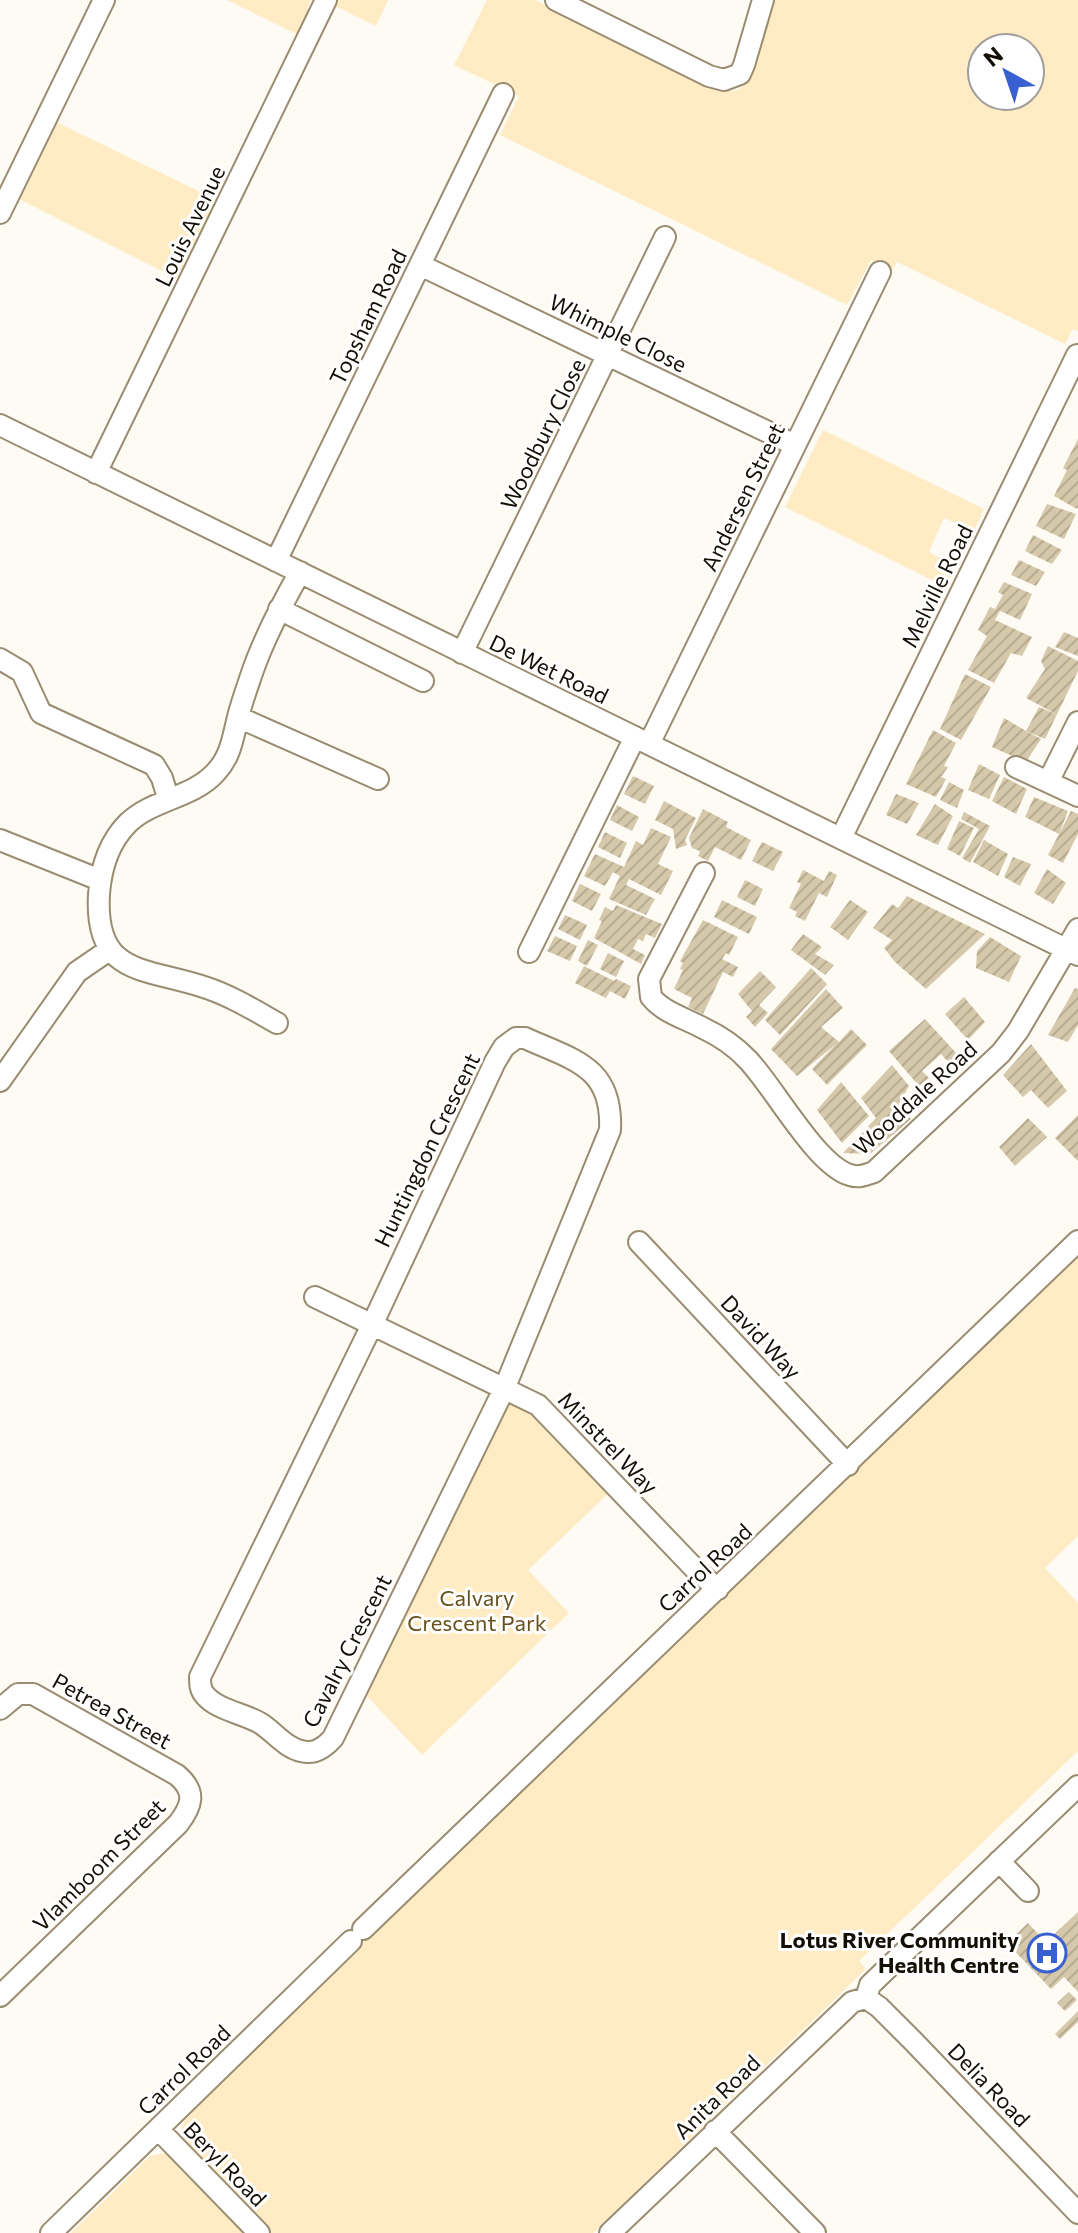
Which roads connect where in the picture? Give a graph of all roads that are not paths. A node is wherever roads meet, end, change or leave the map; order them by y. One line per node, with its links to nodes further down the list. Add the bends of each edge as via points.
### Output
1 (104, 0): 6 (street)
2 (326, 0): 14 (street, Louis Avenue)
3 (556, 0): 4 (street, via 724,80 740,74)
4 (763, 0)
5 (503, 94): 8 (street, Topsham Road)
6 (0, 213)
7 (665, 237): 10 (street, Woodbury Close)
8 (420, 265): 10 (street, Whimple Close); 15 (street, Topsham Road)
9 (880, 272): 13 (street, Andersen Street)
10 (608, 354): 13 (street, Whimple Close); 18 (street, Woodbury Close)
11 (1077, 355): 29 (street, Melville Road)
12 (0, 425): 14 (street, De Wet Road)
13 (795, 445): 23 (street, Andersen Street)
14 (96, 473): 15 (street, De Wet Road)
15 (276, 561): 16 (street, De Wet Road)
16 (300, 572): 17 (street); 18 (street, De Wet Road)
17 (279, 609): 20 (street); 21 (street)
18 (462, 653): 23 (street, De Wet Road)
19 (0, 659): 28 (street, via 22,672 41,713 154,765)
20 (423, 681)
21 (238, 717): 25 (street); 28 (street, via 232,746 217,771 204,783)
22 (1078, 722): 26 (street)
23 (642, 741): 29 (street, De Wet Road); 35 (street, Andersen Street)
24 (1016, 767): 26 (street)
25 (378, 779)
26 (1048, 782): 27 (street)
27 (1078, 796)
28 (168, 798): 32 (street, via 143,811 116,837)
29 (841, 838): 36 (street, De Wet Road)
30 (0, 840): 32 (street)
31 (704, 873): 36 (street, Wooddale Road, via 655,966 648,986 651,997 749,1060 829,1161 851,1176 874,1172 1001,1053)
32 (100, 880): 34 (street, via 101,932)
33 (1078, 929): 36 (street)
34 (109, 950): 37 (street, via 133,967 222,993); 38 (street, via 77,972)
35 (529, 952)
36 (1072, 952)
37 (277, 1023)
38 (0, 1081)
39 (1078, 1241): 44 (street, Carrol Road)
40 (639, 1242): 44 (street, David Way)
41 (315, 1297): 42 (street, Minstrel Way)
42 (372, 1325): 43 (street, Minstrel Way); 43 (street, Huntingdon Crescent, via 504,1047 525,1038 579,1063 599,1078 610,1130); 43 (street, Cavalry Crescent, via 200,1677 201,1688 213,1702 257,1721 288,1746 308,1753 333,1738)
43 (505, 1387): 45 (street, Minstrel Way, via 538,1405)
44 (848, 1465): 45 (street, Carrol Road)
45 (718, 1589): 53 (street, Carrol Road)
46 (0, 1709): 48 (street, Petrea Street, via 18,1694 33,1694 177,1775)
47 (1078, 1787): 49 (street, Anita Road)
48 (192, 1798): 51 (street, Vlamboom Street, via 178,1824)
49 (999, 1861): 50 (street); 52 (street, Anita Road, via 870,1985)
50 (1028, 1891)
51 (0, 1996)
52 (863, 1999): 54 (street, Anita Road, via 846,2008); 55 (street, Delia Road, via 879,2007)
53 (158, 2129): 56 (street, Carrol Road); 57 (street, Beryl Road)
54 (715, 2131): 58 (street, Anita Road); 59 (street)
55 (1078, 2213)
56 (51, 2233)
57 (259, 2233)
58 (610, 2233)
59 (815, 2233)

